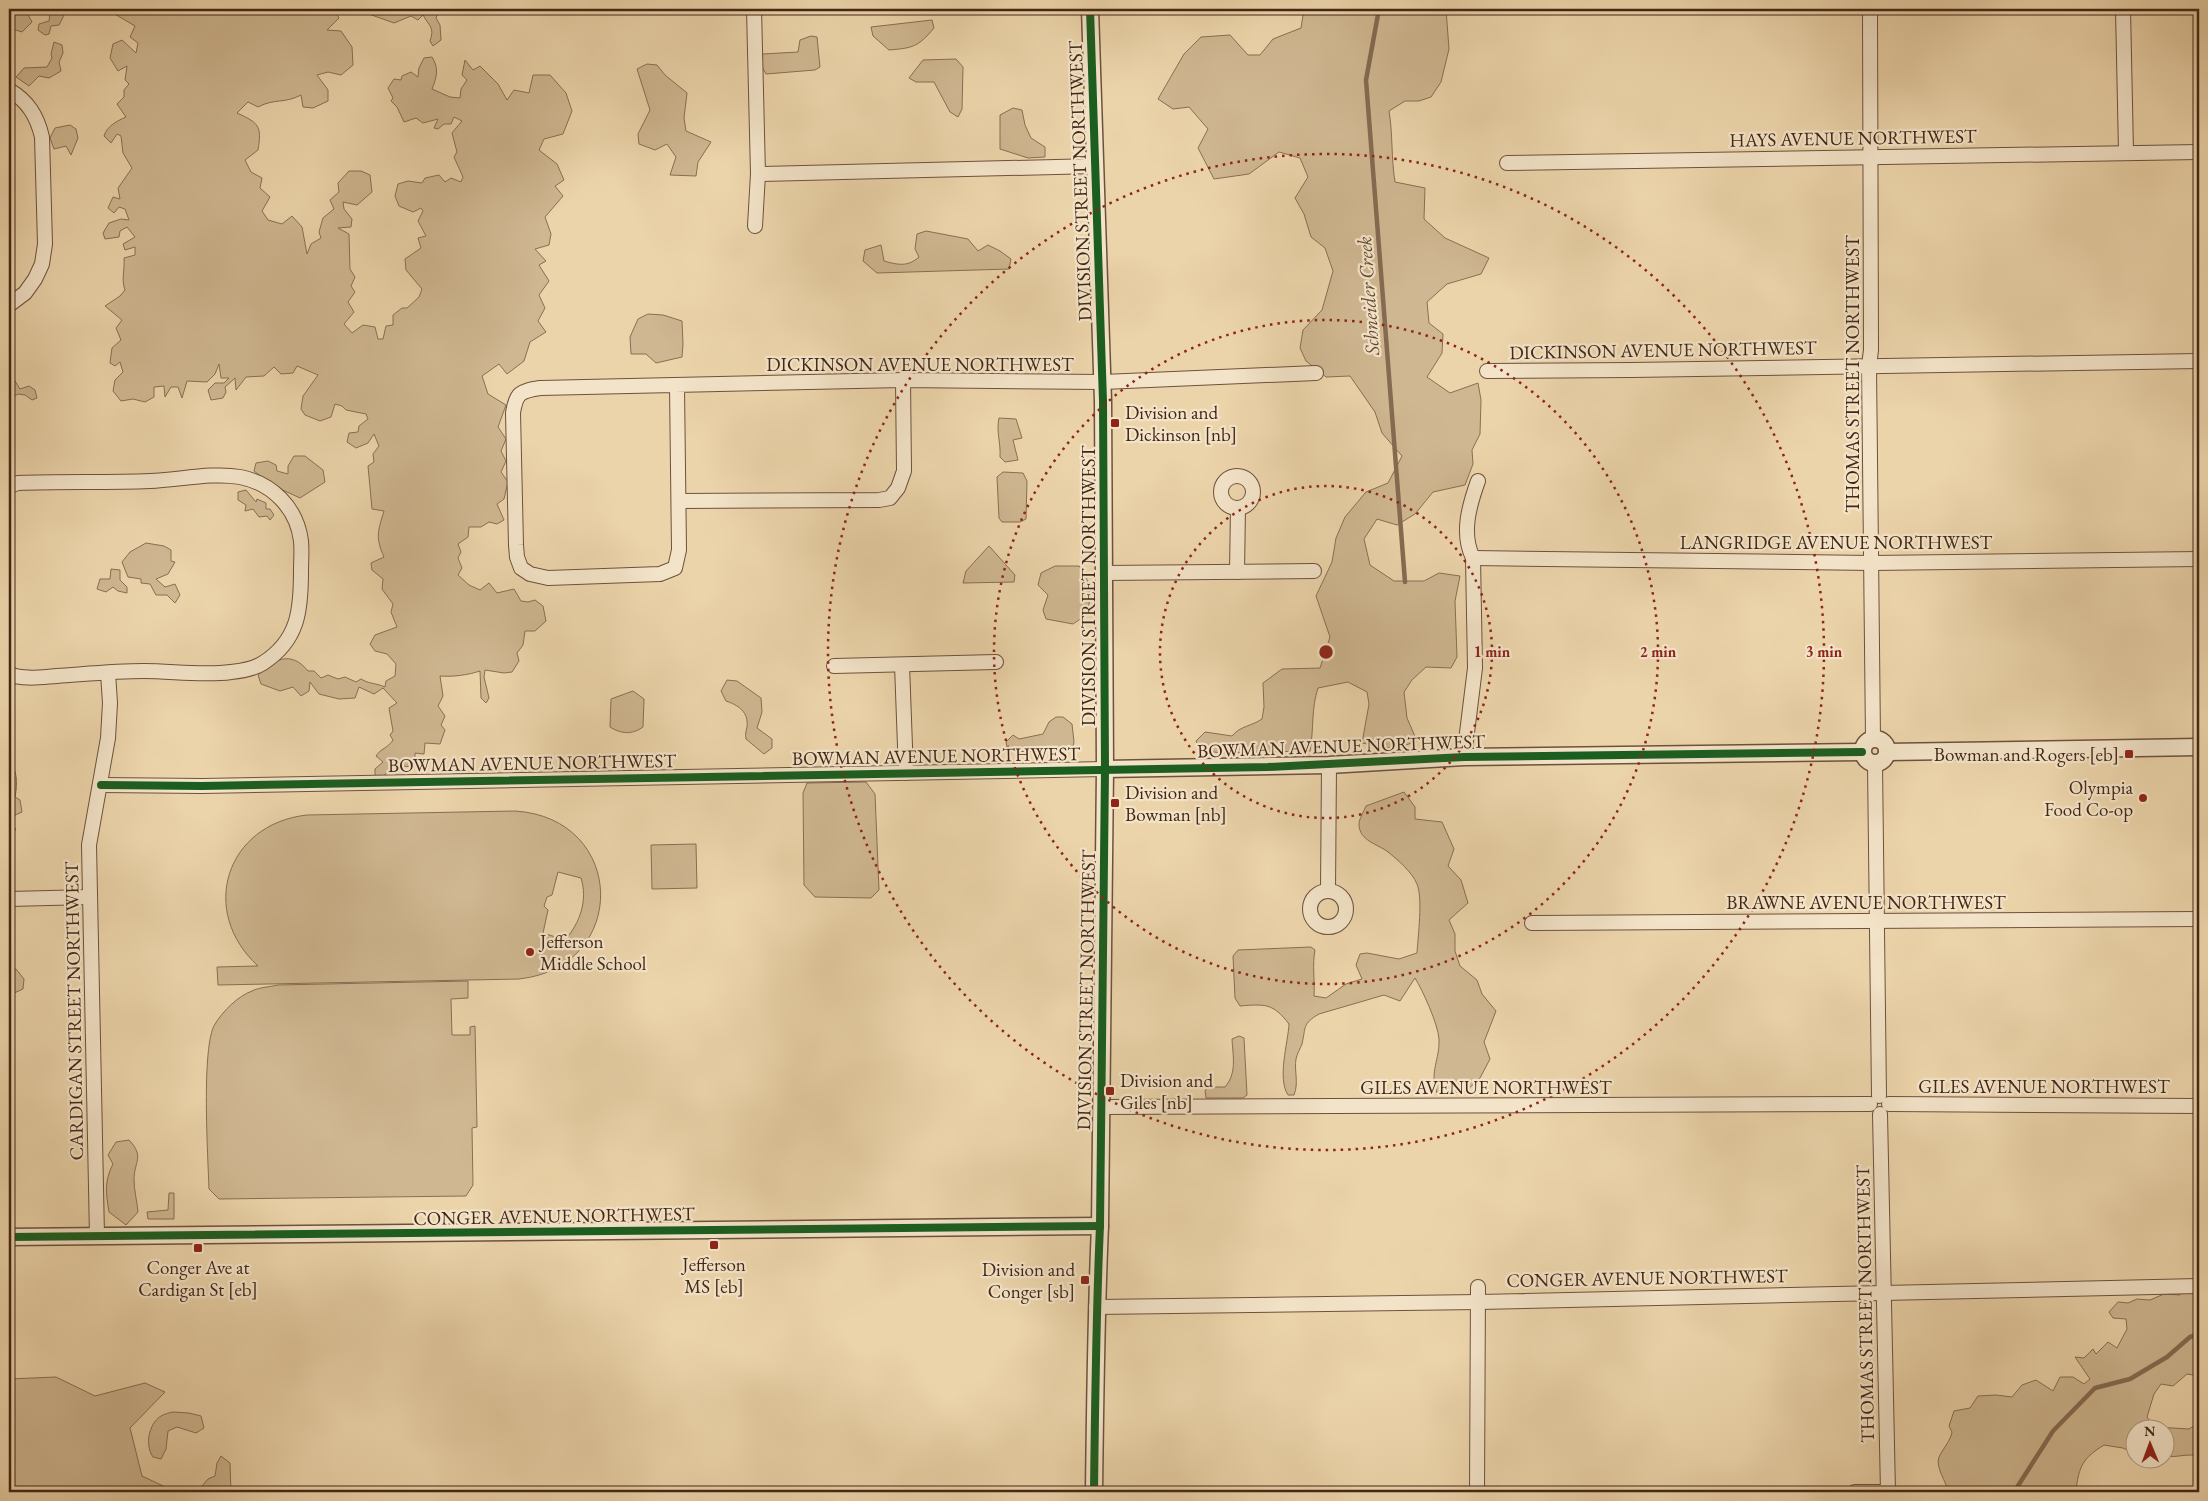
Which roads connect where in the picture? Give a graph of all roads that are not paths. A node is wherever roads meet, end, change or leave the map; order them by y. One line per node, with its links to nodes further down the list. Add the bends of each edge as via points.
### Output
1 (754, 9): 11 (street)
2 (1090, 9): 10 (street, DIVISION STREET NORTHWEST)
3 (1870, 9): 8 (street, THOMAS STREET NORTHWEST)
4 (2123, 9): 6 (street)
5 (9, 90): 13 (street, via 27,103 38,120 42,137 45,244 35,280)
6 (2126, 152): 7 (street, HAYS AVENUE NORTHWEST); 8 (street, HAYS AVENUE NORTHWEST)
7 (2199, 152)
8 (1871, 157): 9 (street, HAYS AVENUE NORTHWEST); 15 (street, THOMAS STREET NORTHWEST)
9 (1507, 164)
10 (1096, 166): 11 (street); 19 (street, DIVISION STREET NORTHWEST)
11 (758, 174): 12 (street)
12 (755, 226)
13 (9, 305)
14 (2199, 361): 15 (street, DICKINSON AVENUE NORTHWEST)
15 (1869, 366): 16 (street, DICKINSON AVENUE NORTHWEST); 27 (street, THOMAS STREET NORTHWEST)
16 (1487, 371)
17 (1316, 373): 19 (street, DICKINSON AVENUE NORTHWEST)
18 (903, 380): 19 (street, DICKINSON AVENUE NORTHWEST); 20 (street, DICKINSON AVENUE NORTHWEST); 23 (street, via 904,471 890,498)
19 (1103, 382): 29 (street, DIVISION STREET NORTHWEST)
20 (677, 386): 23 (street); 23 (street, DICKINSON AVENUE NORTHWEST, via 524,390 515,399 512,413 516,545 521,568 530,574 548,578 660,574 675,568 679,550)
21 (1478, 481): 25 (street, via 1470,503 1468,523 1468,546)
22 (9, 486): 34 (street, via 28,482 240,477 275,492 288,507 301,540 300,610 296,626 274,654 262,664 229,672)
23 (679, 501)
24 (1238, 508): 30 (street)
25 (1473, 558): 27 (street, LANGRIDGE AVENUE NORTHWEST); 40 (street, via 1475,668)
26 (2199, 559): 27 (street, LANGRIDGE AVENUE NORTHWEST)
27 (1872, 563): 36 (street, THOMAS STREET NORTHWEST)
28 (1314, 571): 30 (street)
29 (1103, 572): 30 (street); 43 (street, DIVISION STREET NORTHWEST)
30 (1237, 572)
31 (996, 662): 32 (street)
32 (902, 665): 33 (street); 44 (street)
33 (834, 666)
34 (108, 673): 35 (street, via 37,677); 45 (street, CARDIGAN STREET NORTHWEST, via 108,738)
35 (9, 674)
36 (1874, 739): 38 (street, via 1864,745); 39 (street, via 1883,742)
37 (2199, 747): 39 (street)
38 (1862, 752): 40 (street, BOWMAN AVENUE NORTHWEST); 41 (street, via 1865,759)
39 (1887, 752): 41 (street, via 1882,762)
40 (1464, 757): 42 (street, BOWMAN AVENUE NORTHWEST)
41 (1875, 764): 50 (street, THOMAS STREET NORTHWEST)
42 (1329, 765): 43 (street, BOWMAN AVENUE NORTHWEST); 46 (street)
43 (1105, 769): 44 (street, BOWMAN AVENUE NORTHWEST); 54 (street, DIVISION STREET NORTHWEST)
44 (906, 773): 45 (street, BOWMAN AVENUE NORTHWEST, via 211,786)
45 (101, 785): 47 (street, CARDIGAN STREET NORTHWEST, via 89,845)
46 (1328, 891)
47 (90, 898): 48 (street); 56 (street, CARDIGAN STREET NORTHWEST)
48 (9, 900)
49 (2199, 919): 50 (street, BRAWNE AVENUE NORTHWEST)
50 (1876, 921): 51 (street, BRAWNE AVENUE NORTHWEST); 52 (street, THOMAS STREET NORTHWEST)
51 (1532, 923)
52 (1880, 1105): 53 (street, GILES AVENUE NORTHWEST); 54 (street, GILES AVENUE NORTHWEST); 60 (street, THOMAS STREET NORTHWEST)
53 (2199, 1106)
54 (1101, 1108): 55 (street, DIVISION STREET NORTHWEST)
55 (1100, 1226): 56 (street, CONGER AVENUE NORTHWEST); 62 (street, DIVISION STREET NORTHWEST)
56 (97, 1236): 57 (street, CONGER AVENUE NORTHWEST)
57 (9, 1237)
58 (2199, 1286): 60 (street, CONGER AVENUE NORTHWEST)
59 (1478, 1287): 61 (street)
60 (1882, 1294): 61 (street, CONGER AVENUE NORTHWEST); 66 (street, THOMAS STREET NORTHWEST)
61 (1479, 1302): 62 (street, CONGER AVENUE NORTHWEST); 64 (street)
62 (1096, 1307): 63 (street, DIVISION STREET NORTHWEST)
63 (1094, 1492)
64 (1477, 1492)
65 (1855, 1492): 66 (street)
66 (1888, 1492)

